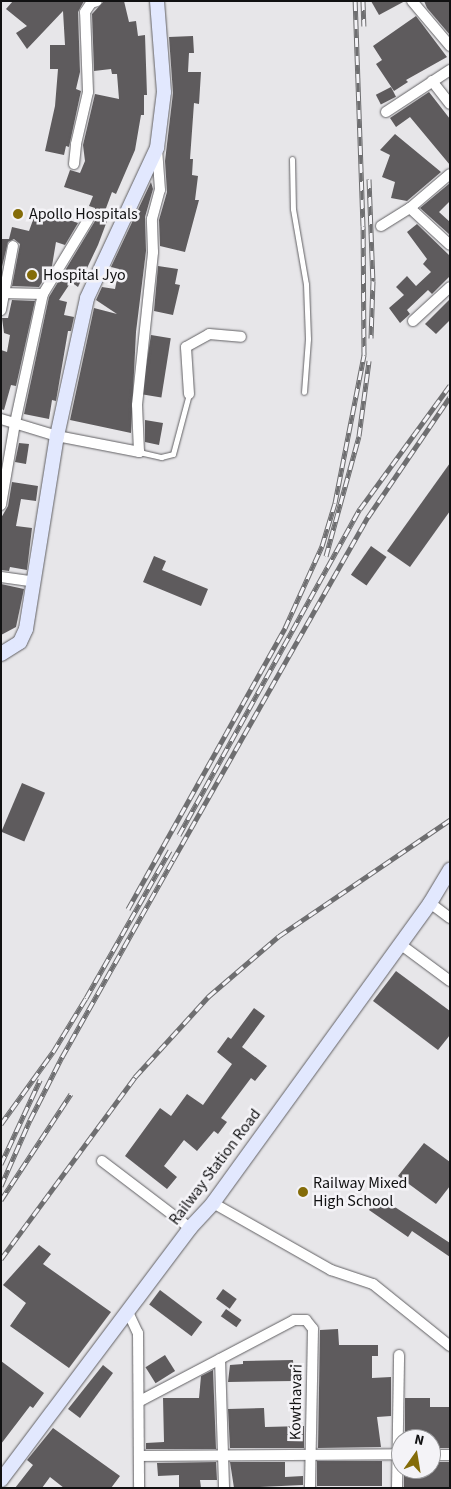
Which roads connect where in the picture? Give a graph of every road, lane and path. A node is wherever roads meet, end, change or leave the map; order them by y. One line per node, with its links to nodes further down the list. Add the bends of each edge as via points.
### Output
1 (97, 1): 11 (street, via 91,3 85,12 88,92)
2 (157, 1): 9 (street, via 164,92)
3 (412, 1): 4 (street)
4 (450, 46)
5 (450, 70): 6 (street)
6 (432, 81): 7 (street); 8 (street)
7 (450, 104)
8 (386, 112)
9 (157, 148): 28 (street, via 87,298); 29 (street, via 160,190 152,219 152,252 137,405)
10 (292, 159): 24 (lane, via 293,209 306,284 308,339)
11 (74, 164)
12 (450, 174): 13 (street)
13 (410, 208): 15 (street); 16 (street)
14 (88, 220): 20 (street)
15 (381, 226)
16 (450, 245)
17 (14, 246): 19 (street)
18 (450, 287): 22 (street)
19 (4, 293): 20 (street); 21 (street)
20 (44, 294): 27 (street)
21 (1, 310)
22 (413, 321)
23 (242, 337): 25 (street, via 209,334 186,347)
24 (304, 392)
25 (189, 394): 29 (lane, via 174,454 160,457)
26 (1, 419): 27 (street)
27 (15, 423): 28 (street); 30 (street)
28 (57, 436): 29 (street); 32 (street)
29 (138, 452)
30 (1, 505)
31 (1, 577): 32 (street)
32 (35, 582): 33 (street, via 24,636)
33 (1, 654)
34 (450, 870): 35 (street, Railway Station Road)
35 (430, 903): 36 (street); 37 (street, Railway Station Road)
36 (450, 918)
37 (400, 944): 38 (street); 40 (street, Railway Station Road)
38 (450, 981)
39 (102, 1161): 41 (street)
40 (213, 1203): 41 (street, Railway Station Road); 43 (street, via 331,1270 373,1284)
41 (190, 1228): 42 (street, Railway Station Road)
42 (128, 1312): 46 (street, via 138,1334); 52 (street, Railway Station Road)
43 (450, 1346)
44 (399, 1355): 47 (street)
45 (220, 1359): 46 (street); 49 (street, Kowthavari, via 294,1320 306,1320 313,1329); 51 (street)
46 (140, 1401): 50 (street)
47 (399, 1429)
48 (391, 1454): 49 (street)
49 (310, 1455): 51 (street); 55 (street, Kowthavari)
50 (139, 1456): 51 (street); 53 (street)
51 (224, 1456): 54 (street)
52 (1, 1480)
53 (139, 1488)
54 (224, 1488)
55 (310, 1488)

